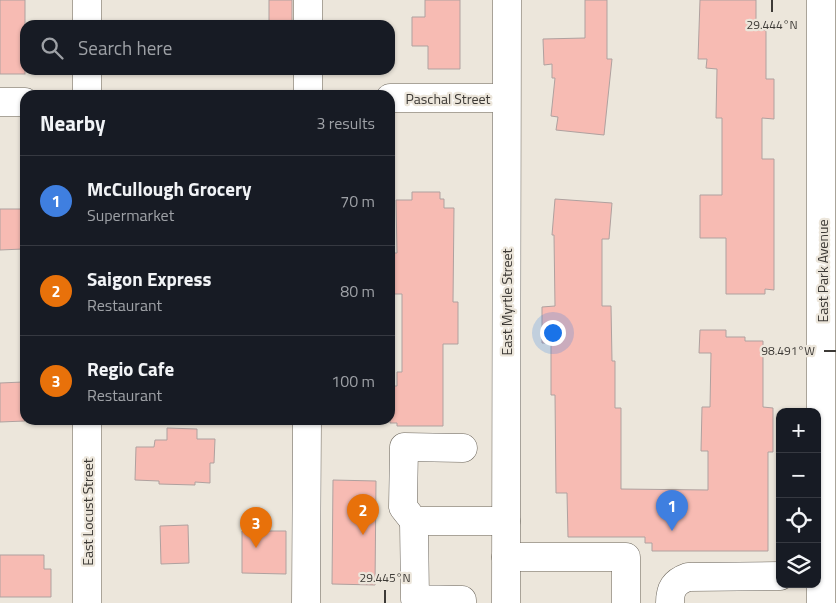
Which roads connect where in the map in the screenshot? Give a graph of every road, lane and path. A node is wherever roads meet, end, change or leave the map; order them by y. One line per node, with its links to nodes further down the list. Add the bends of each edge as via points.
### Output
1 (87, 0): 5 (street)
2 (308, 0): 6 (street)
3 (507, 0): 12 (street, East Myrtle Street)
4 (820, 0): 15 (street, East Park Avenue)
5 (87, 20)
6 (308, 20)
7 (87, 75): 9 (street)
8 (308, 75): 10 (street)
9 (87, 90)
10 (308, 90)
11 (395, 98): 12 (street, Paschal Street)
12 (506, 98): 22 (street, East Myrtle Street)
13 (0, 102): 14 (street)
14 (20, 102)
15 (829, 119): 16 (street, East Park Avenue)
16 (829, 216): 20 (street, East Park Avenue)
17 (87, 425): 27 (street, East Locust Street)
18 (307, 425): 28 (street)
19 (463, 448): 21 (street, via 404,448 403,507)
20 (829, 464): 23 (street, East Park Avenue)
21 (414, 521): 22 (street); 29 (street, via 415,599 462,600)
22 (506, 521): 24 (street, East Myrtle Street)
23 (821, 553)
24 (506, 557): 30 (street, East Myrtle Street); 31 (street, via 626,557)
25 (776, 576): 32 (street, via 688,577 678,581 670,592)
26 (820, 588): 33 (street, East Park Avenue)
27 (87, 603)
28 (306, 603)
29 (462, 603)
30 (506, 603)
31 (626, 603)
32 (670, 603)
33 (821, 603)

